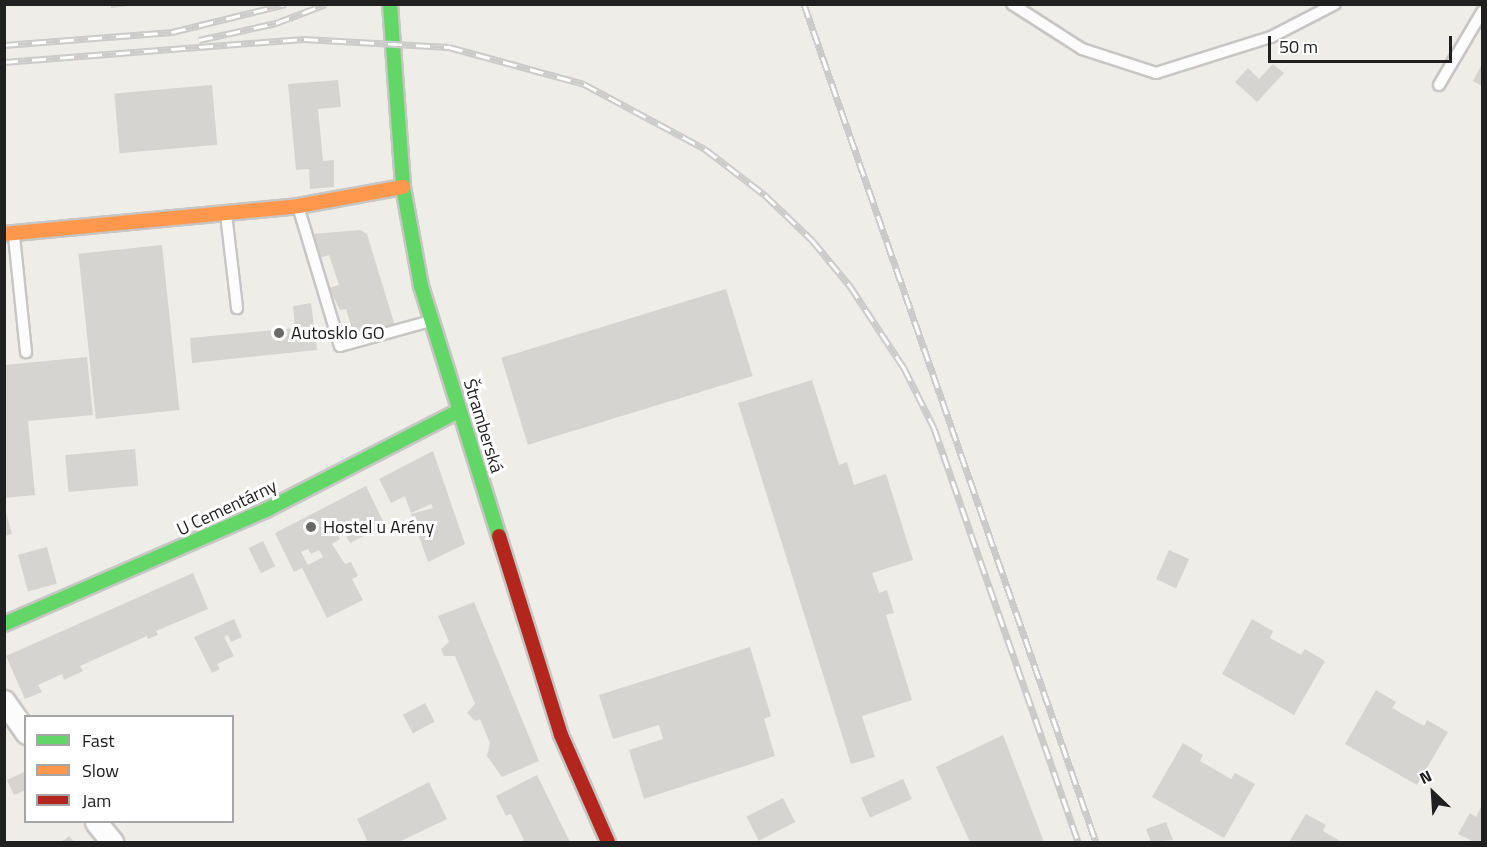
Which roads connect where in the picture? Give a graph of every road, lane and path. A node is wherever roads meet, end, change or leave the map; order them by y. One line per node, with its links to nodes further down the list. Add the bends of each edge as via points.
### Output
1 (390, 4): 6 (street, Štramberská)
2 (1012, 4): 3 (lane, via 1082,49 1156,73 1271,37)
3 (1335, 4)
4 (1482, 12): 5 (lane)
5 (1439, 85)
6 (403, 187): 7 (street); 12 (street, Štramberská, via 412,247)
7 (298, 206): 8 (street); 12 (lane, via 340,346)
8 (226, 214): 9 (street); 11 (lane)
9 (9, 233): 10 (lane)
10 (10, 257): 13 (lane)
11 (237, 308)
12 (431, 321): 14 (street, Štramberská)
13 (26, 352)
14 (459, 411): 15 (street, U Cementárny, via 266,510); 20 (street, Štramberská, via 561,735)
15 (4, 624)
16 (4, 701): 17 (street)
17 (24, 730)
18 (97, 823): 19 (street)
19 (112, 843)
20 (608, 843)

